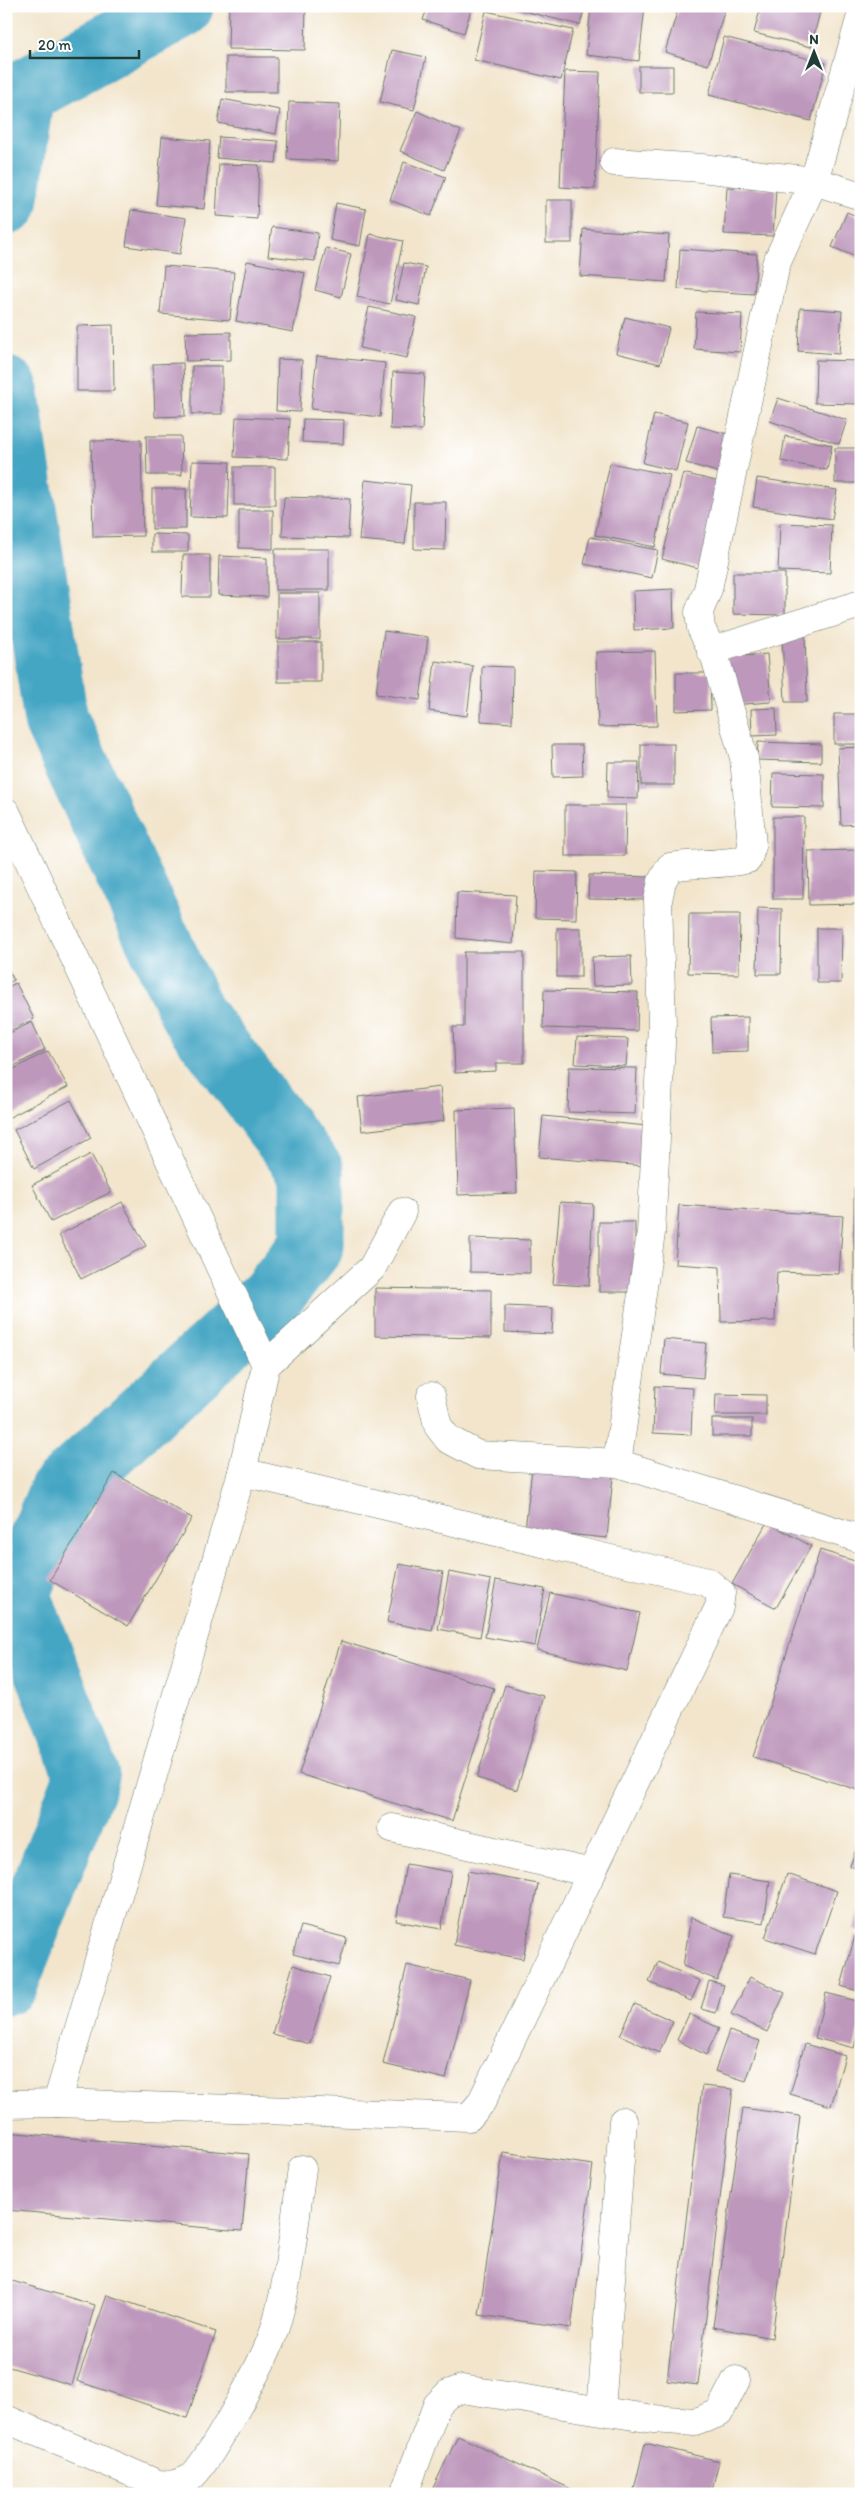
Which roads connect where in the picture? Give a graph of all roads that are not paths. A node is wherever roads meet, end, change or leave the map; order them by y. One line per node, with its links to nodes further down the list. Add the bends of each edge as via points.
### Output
1 (861, 16): 3 (street)
2 (614, 162): 3 (street)
3 (814, 181): 4 (street); 6 (street, via 776,264 710,580 699,612 701,628)
4 (861, 196)
5 (861, 604): 6 (street)
6 (711, 651): 11 (street, via 744,758 752,845 748,859 734,863 670,867 658,900 662,1025 651,1233)
7 (6, 812): 9 (street)
8 (402, 1212): 9 (street, via 372,1268)
9 (262, 1356): 12 (street)
10 (431, 1396): 11 (street, via 438,1426 448,1439 478,1455)
11 (617, 1463): 13 (street)
12 (242, 1472): 15 (street, via 708,1582 721,1593 719,1607); 16 (street)
13 (861, 1539)
14 (392, 1828): 15 (street)
15 (592, 1873): 16 (street, via 481,2103 469,2117)
16 (57, 2103): 17 (street)
17 (6, 2104)
18 (623, 2121): 21 (street)
19 (302, 2169): 22 (street, via 284,2288 272,2338 205,2462 191,2478 174,2485 158,2484)
20 (736, 2380): 21 (street, via 719,2413 695,2422)
21 (601, 2410): 23 (street, via 462,2389 448,2394 437,2405)
22 (6, 2419)
23 (404, 2494)

